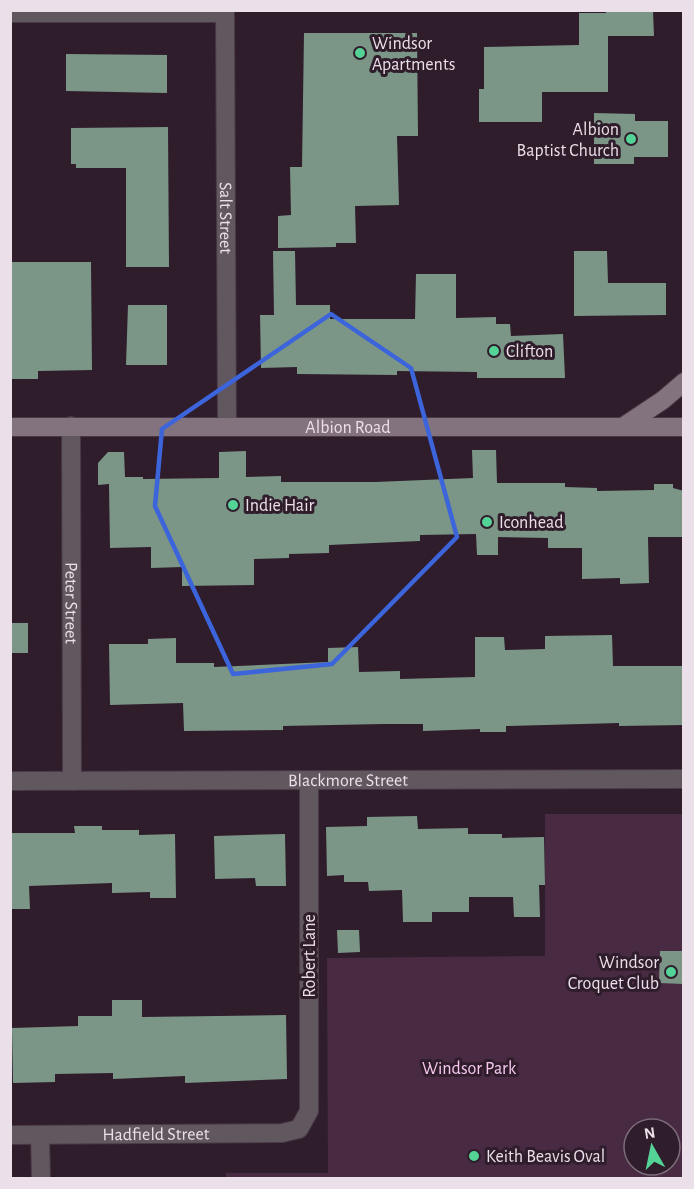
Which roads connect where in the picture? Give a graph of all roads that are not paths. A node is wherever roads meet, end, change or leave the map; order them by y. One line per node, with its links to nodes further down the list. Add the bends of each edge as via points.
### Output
1 (10, 12): 2 (street)
2 (225, 12): 7 (street, Salt Street)
3 (684, 382): 6 (main road)
4 (10, 426): 5 (main road, Albion Road)
5 (71, 426): 7 (main road, Albion Road); 12 (street, Peter Street)
6 (624, 426): 7 (main road, Albion Road); 8 (main road, Albion Road)
7 (227, 427)
8 (684, 427)
9 (684, 779): 10 (street, Blackmore Street)
10 (309, 780): 12 (street, Blackmore Street); 13 (street, Robert Lane, via 309,1111)
11 (10, 781): 12 (street, Blackmore Street)
12 (72, 781)
13 (299, 1128): 15 (street, Hadfield Street, via 282,1133)
14 (10, 1135): 15 (street, Hadfield Street)
15 (40, 1135): 16 (street)
16 (41, 1179)

